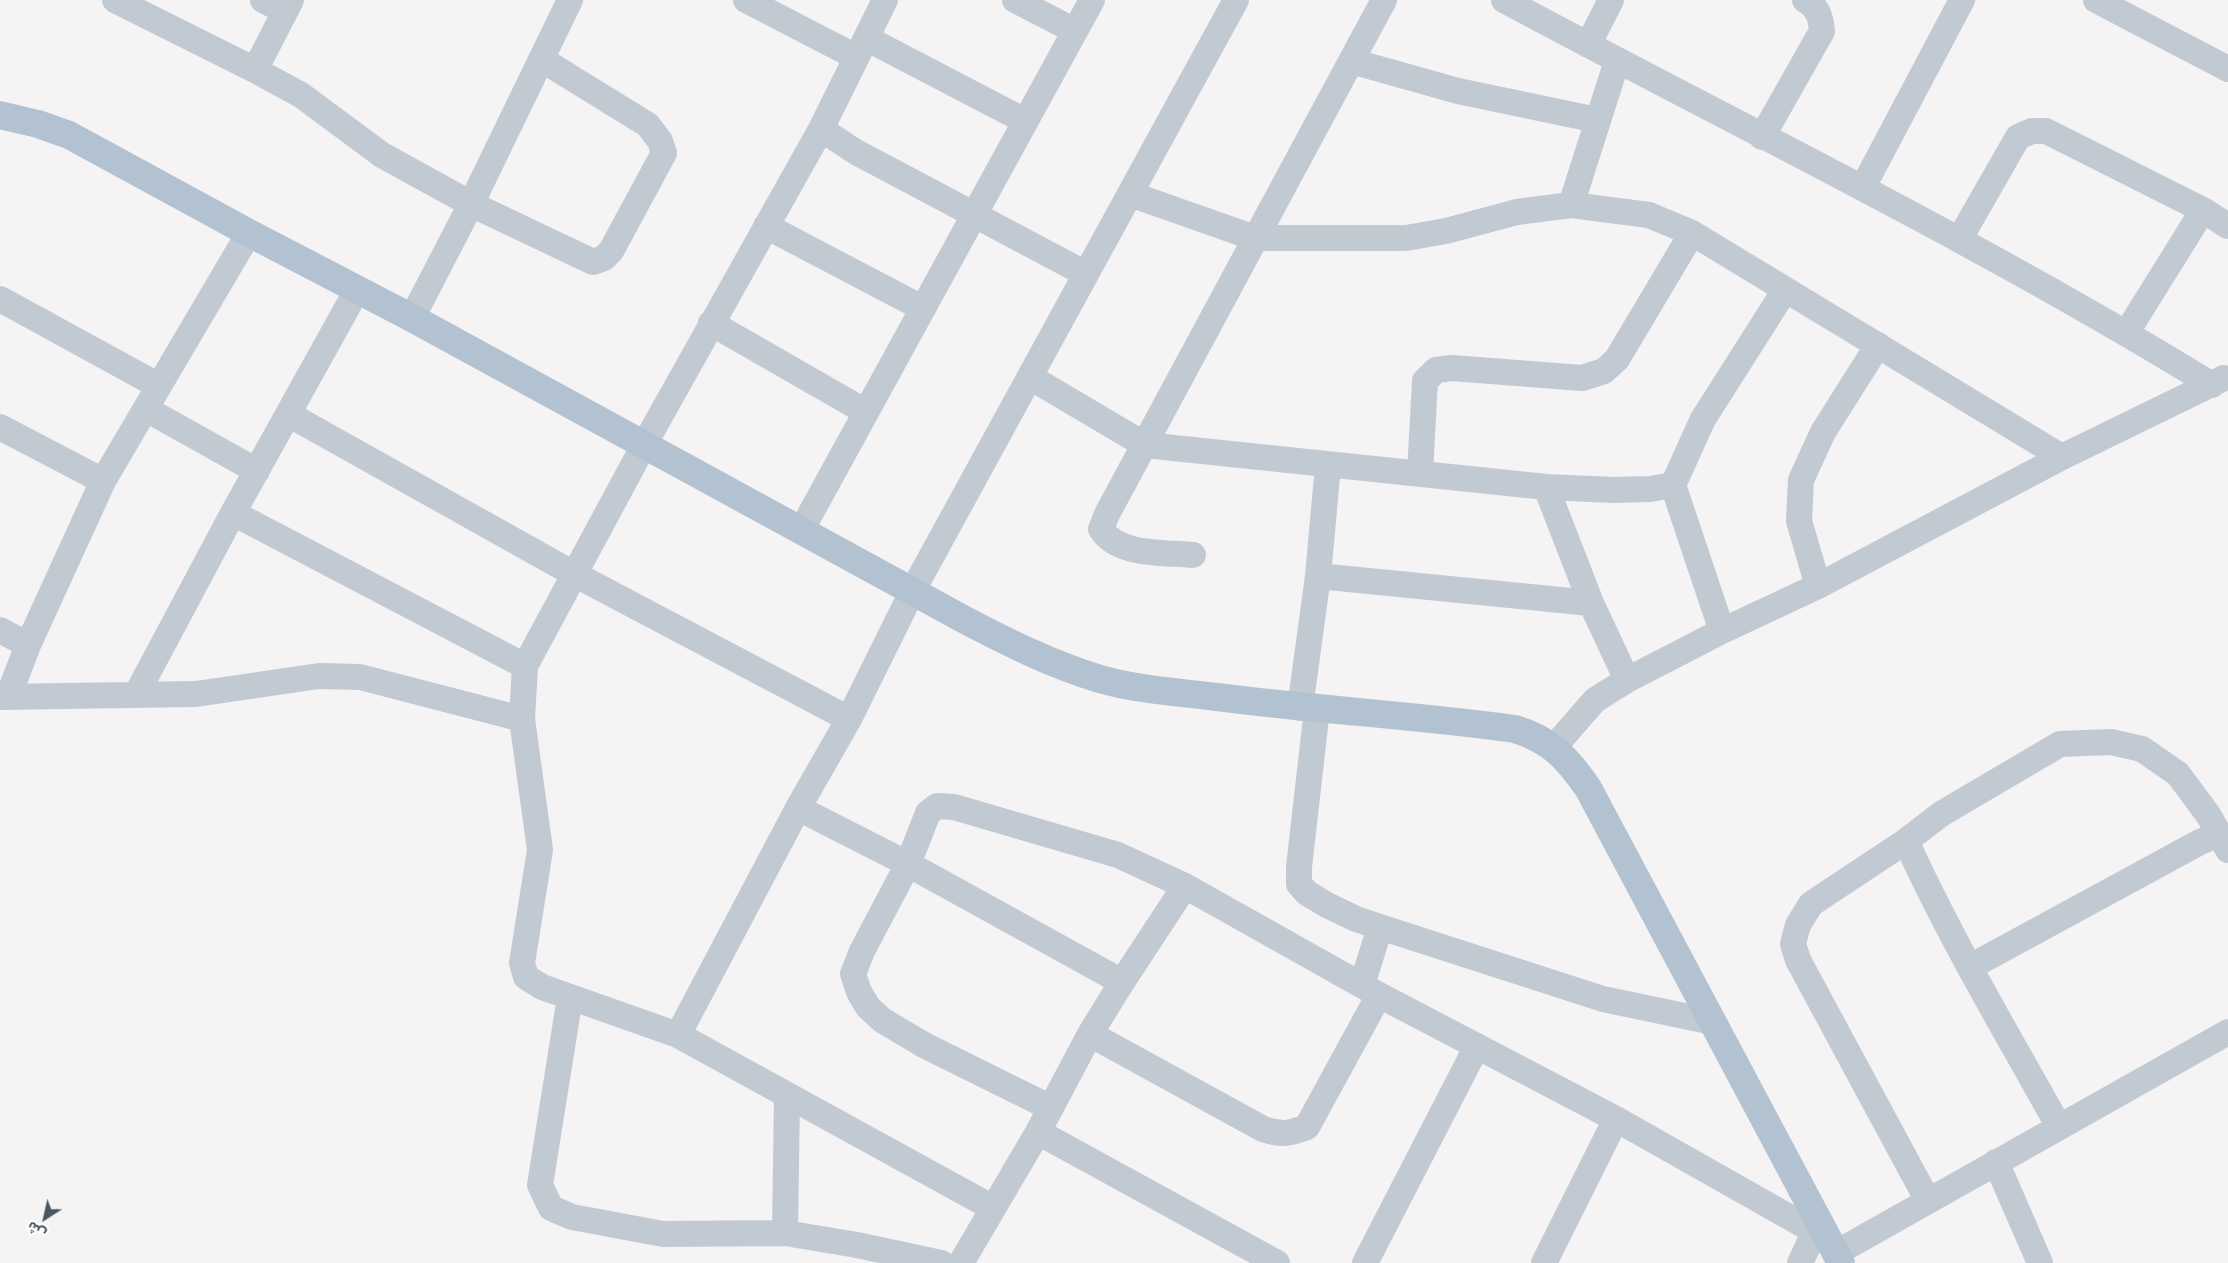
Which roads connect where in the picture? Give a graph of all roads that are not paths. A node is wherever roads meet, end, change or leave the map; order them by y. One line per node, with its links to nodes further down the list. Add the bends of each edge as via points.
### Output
1 (115, 0): 22 (street)
2 (570, 0): 18 (street)
3 (746, 0): 17 (street)
4 (885, 0): 17 (street)
5 (1015, 0): 15 (street)
6 (1092, 0): 15 (street)
7 (1236, 0): 29 (street)
8 (1384, 0): 19 (street)
9 (1504, 0): 16 (street)
10 (1611, 0): 16 (street)
11 (1805, 0): 27 (street, via 1821,16 1822,32)
12 (1962, 0): 28 (street)
13 (2096, 0): 21 (street)
14 (280, 4): 22 (street)
15 (1075, 31): 25 (street)
16 (1588, 45): 20 (street)
17 (861, 47): 25 (street); 26 (street)
18 (541, 59): 30 (street); 30 (street, via 648,125 664,153 611,252 593,262)
19 (1351, 61): 24 (street, via 1458,91); 38 (street)
20 (1617, 61): 24 (street); 27 (street)
21 (2228, 69)
22 (255, 70): 30 (street, via 300,95 382,155)
23 (0, 115): 36 (main road, via 69,135)
24 (1597, 120): 31 (street)
25 (1025, 121): 33 (street)
26 (821, 129): 33 (street, via 856,152); 34 (street)
27 (1762, 137): 28 (street)
28 (1863, 187): 39 (street)
29 (1130, 194): 38 (street); 40 (street)
30 (471, 204): 45 (street)
31 (1571, 205): 37 (street, via 1649,215); 38 (street, via 1517,212 1446,232 1406,238)
32 (2203, 210): 35 (street); 39 (street, via 2046,131 2032,130 2018,137); 47 (street)
33 (973, 214): 40 (street); 44 (street)
34 (766, 226): 44 (street); 46 (street)
35 (2228, 226)
36 (249, 233): 41 (main road); 51 (street)
37 (1692, 233): 42 (street); 61 (street, via 1617,359 1604,371 1582,378 1452,368 1436,370 1425,380)
38 (1255, 238): 57 (street)
39 (1959, 240): 47 (street)
40 (1086, 274): 49 (street)
41 (357, 290): 45 (main road); 54 (street)
42 (1786, 290): 48 (street); 63 (street, via 1703,419)
43 (0, 299): 51 (street)
44 (922, 308): 53 (street)
45 (412, 318): 56 (main road)
46 (711, 323): 53 (street); 56 (street)
47 (2128, 332): 50 (street)
48 (1878, 345): 58 (street); 70 (street, via 1823,432 1801,480 1799,521)
49 (1030, 377): 57 (street); 71 (street)
50 (2220, 380): 58 (street)
51 (159, 386): 52 (street)
52 (146, 409): 60 (street); 62 (street)
53 (866, 412): 66 (street)
54 (288, 414): 60 (street); 68 (street)
55 (0, 427): 62 (street)
56 (644, 445): 66 (main road); 68 (street)
57 (1145, 445): 59 (street); 67 (street, via 1101,529 1119,546)
58 (2062, 457): 70 (street)
59 (1328, 466): 61 (street); 69 (street)
60 (257, 471): 65 (street)
61 (1420, 473): 64 (street)
62 (103, 481): 75 (street)
63 (1673, 485): 64 (street, via 1614,490); 74 (street)
64 (1546, 487): 72 (street)
65 (233, 513): 76 (street); 78 (street)
66 (802, 530): 71 (main road)
67 (1194, 555)
68 (574, 574): 76 (street); 82 (street)
69 (1318, 576): 72 (street); 80 (street)
70 (1818, 586): 74 (street)
71 (912, 592): 80 (main road, via 1013,645 1102,679 1142,688); 82 (street)
72 (1591, 603): 77 (street)
73 (0, 630): 75 (street)
74 (1722, 631): 77 (street)
75 (28, 645): 79 (street)
76 (526, 666): 81 (street)
77 (1627, 680): 83 (street, via 1595,700)
78 (136, 695): 79 (street); 81 (street, via 196,694 319,676 360,676)
79 (4, 697)
80 (1308, 709): 83 (main road, via 1515,729); 89 (street, via 1299,884 1327,905)
81 (522, 719): 93 (street, via 540,850 522,962 526,977)
82 (849, 719): 84 (street)
83 (1554, 748): 94 (main road, via 1570,762 1588,788)
84 (798, 808): 87 (street); 97 (street)
85 (1906, 841): 86 (street, via 1941,814 2060,744 2111,742 2142,749 2178,774 2209,816); 90 (street, via 1925,884); 105 (street, via 1812,904 1798,925 1793,944 1798,960)
86 (2223, 842): 90 (street, via 2200,842)
87 (908, 864): 88 (street, via 928,813 937,806 954,807 1118,855); 91 (street); 100 (street, via 853,974 859,992 868,1007 882,1020 924,1045)
88 (1185, 886): 91 (street); 92 (street)
89 (1380, 927): 92 (street); 94 (street, via 1603,999)
90 (1970, 967): 102 (street)
91 (1122, 982): 96 (street)
92 (1371, 990): 96 (street, via 1307,1127 1290,1133 1263,1129); 98 (street)
93 (570, 997): 97 (street); 107 (street, via 540,1185 551,1208 572,1217 664,1234)
94 (1713, 1022): 108 (main road)
95 (2228, 1032): 102 (street)
96 (1090, 1034): 100 (street)
97 (678, 1036): 99 (street)
98 (1477, 1046): 101 (street); 112 (street)
99 (787, 1096): 106 (street); 107 (street)
100 (1050, 1108): 103 (street)
101 (1616, 1119): 108 (street); 113 (street)
102 (2059, 1127): 104 (street)
103 (1038, 1132): 106 (street); 111 (street)
104 (1996, 1162): 105 (street); 115 (street)
105 (1928, 1201): 108 (street)
106 (993, 1208): 110 (street)
107 (785, 1233): 109 (street)
108 (1830, 1246): 114 (street)
109 (941, 1263)
110 (961, 1263)
111 (1276, 1263)
112 (1365, 1263)
113 (1544, 1263)
114 (1800, 1263)
115 (2040, 1263)

